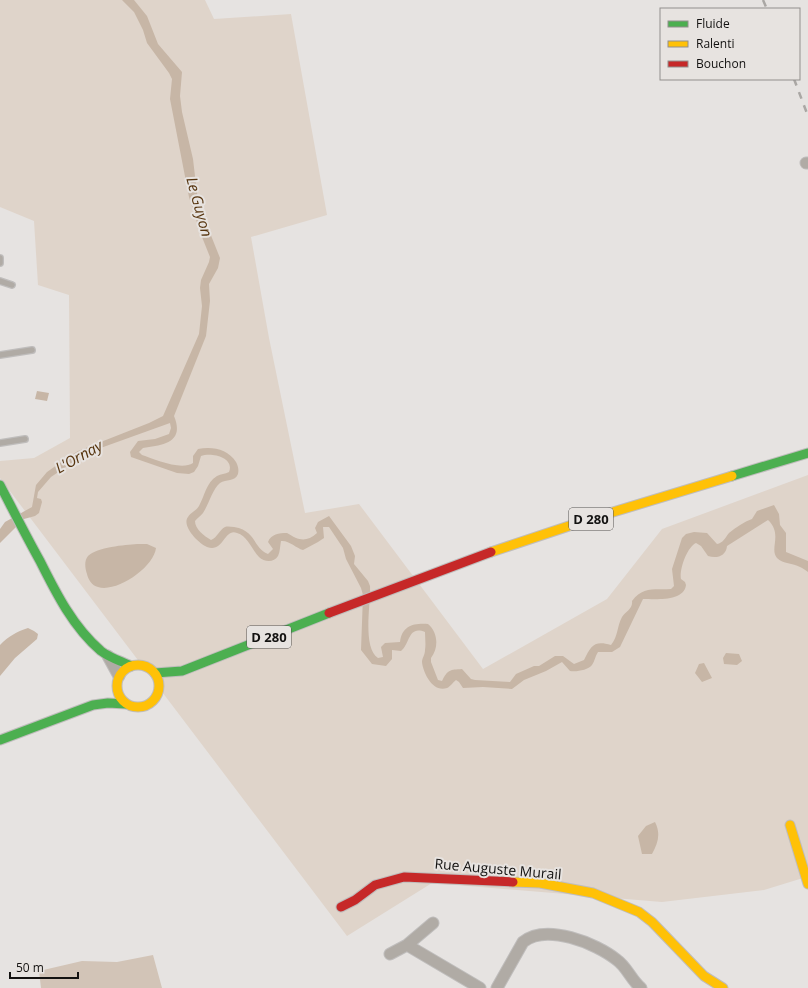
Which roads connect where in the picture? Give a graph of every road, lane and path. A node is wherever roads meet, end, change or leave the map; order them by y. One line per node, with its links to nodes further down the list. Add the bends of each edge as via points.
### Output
1 (0, 258): 2 (lane)
2 (0, 263)
3 (0, 281): 4 (lane)
4 (12, 285)
5 (32, 350): 6 (lane)
6 (0, 355)
7 (25, 440): 8 (lane)
8 (0, 443)
9 (808, 454): 13 (main road, D 280, via 558,529 464,562)
10 (0, 485): 11 (main road, via 70,616)
11 (108, 656): 12 (main road); 15 (street)
12 (131, 666): 14 (main road, via 138,664); 15 (main road, via 124,670)
13 (182, 671): 14 (main road, D 280); 16 (main road, D 280)
14 (155, 673): 16 (main road)
15 (118, 681): 17 (main road, via 104,697); 18 (main road, via 119,696)
16 (159, 690): 18 (main road, via 151,703 145,706)
17 (93, 704): 18 (main road); 19 (main road)
18 (126, 704)
19 (0, 740)
20 (790, 825): 21 (main road)
21 (808, 884)
22 (341, 907): 26 (main road, Rue Auguste Murail, via 375,885 404,877 540,883 593,893 639,912)
23 (433, 923): 24 (street)
24 (407, 945): 25 (street); 27 (street)
25 (390, 954)
26 (710, 985): 30 (main road, Rue Auguste Murail)
27 (480, 988)
28 (497, 988): 29 (street, via 523,942 534,936 548,935 577,938 598,948 618,960)
29 (641, 988)
30 (724, 988)

